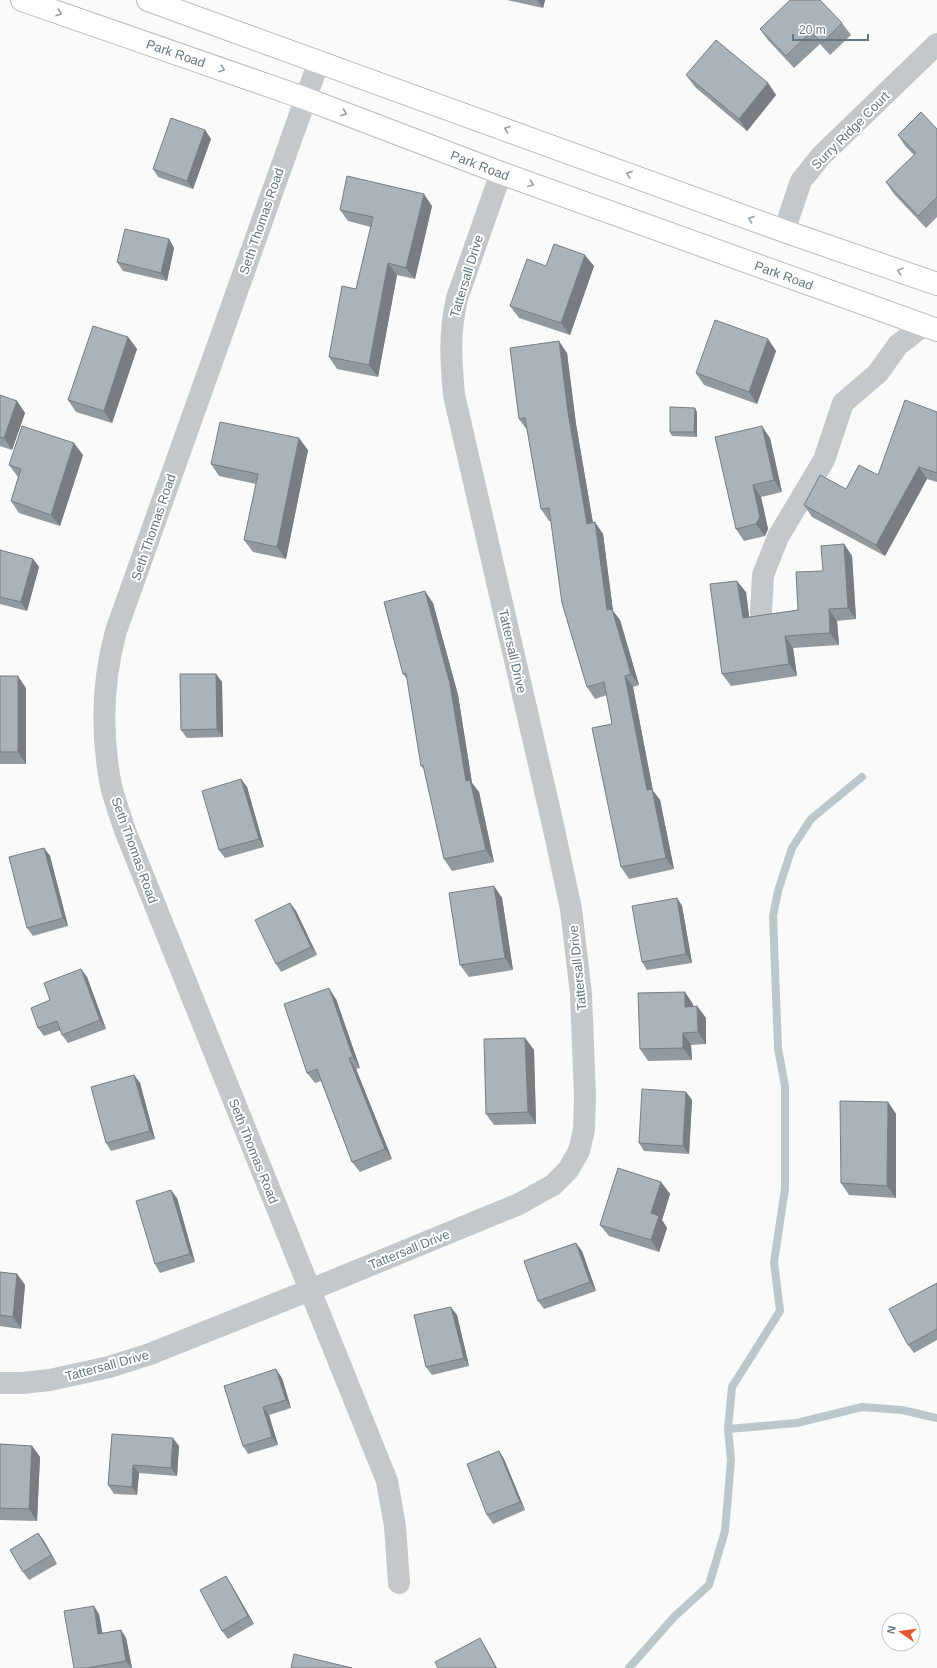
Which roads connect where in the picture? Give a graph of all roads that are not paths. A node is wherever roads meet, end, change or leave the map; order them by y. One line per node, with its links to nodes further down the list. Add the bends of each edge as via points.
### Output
1 (22, 0): 5 (main road, Park Road, one-way to 5)
2 (148, 0): 4 (main road)
3 (937, 44): 7 (street, Surry Ridge Court, via 821,156 801,181)
4 (319, 61): 5 (street, Seth Thomas Road); 7 (main road, one-way to 4)
5 (304, 98): 6 (main road, Park Road, one-way to 6); 11 (street, Seth Thomas Road, via 116,631 110,652 104,697 104,742 112,787 126,833)
6 (501, 173): 9 (main road, Park Road, one-way to 9); 11 (street, Tattersall Drive, via 457,298 450,354 454,395 571,909 581,994 584,1130 579,1151 568,1170 553,1185 519,1204)
7 (784, 231): 8 (main road, one-way to 7)
8 (937, 284)
9 (930, 327): 10 (street, via 898,345 878,373 843,403 824,460 778,537 763,575)
10 (761, 612)
11 (310, 1290): 12 (street, Tattersall Drive, via 150,1354 109,1367 50,1380); 13 (street, Seth Thomas Road, via 388,1481 395,1526)
12 (0, 1383)
13 (399, 1583)

